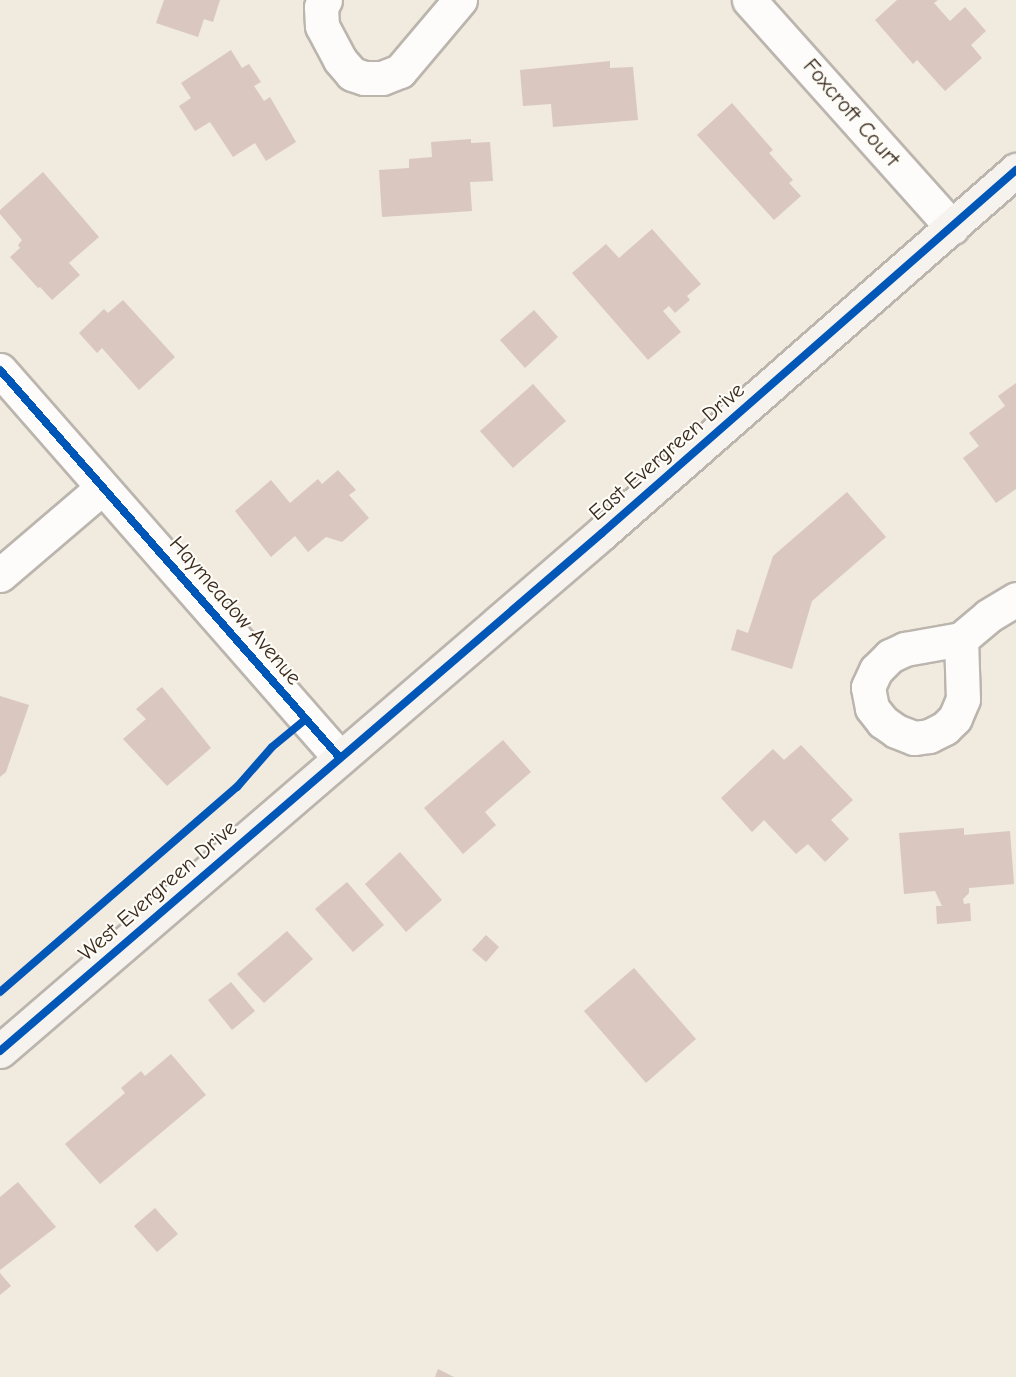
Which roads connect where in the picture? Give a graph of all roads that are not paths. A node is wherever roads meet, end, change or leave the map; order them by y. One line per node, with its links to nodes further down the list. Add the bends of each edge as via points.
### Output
1 (325, 0): 2 (street, via 321,7 322,26 340,60 352,74 364,78 382,78 400,70)
2 (460, 0)
3 (749, 0): 5 (street, Foxcroft Court)
4 (1016, 171): 5 (street, East Evergreen Drive)
5 (952, 226): 11 (street, East Evergreen Drive)
6 (0, 370): 7 (street, Haymeadow Avenue)
7 (102, 488): 8 (street); 11 (street, Haymeadow Avenue)
8 (0, 575)
9 (1016, 599): 10 (street)
10 (961, 639)
11 (340, 758): 12 (street, West Evergreen Drive)
12 (0, 1051)

